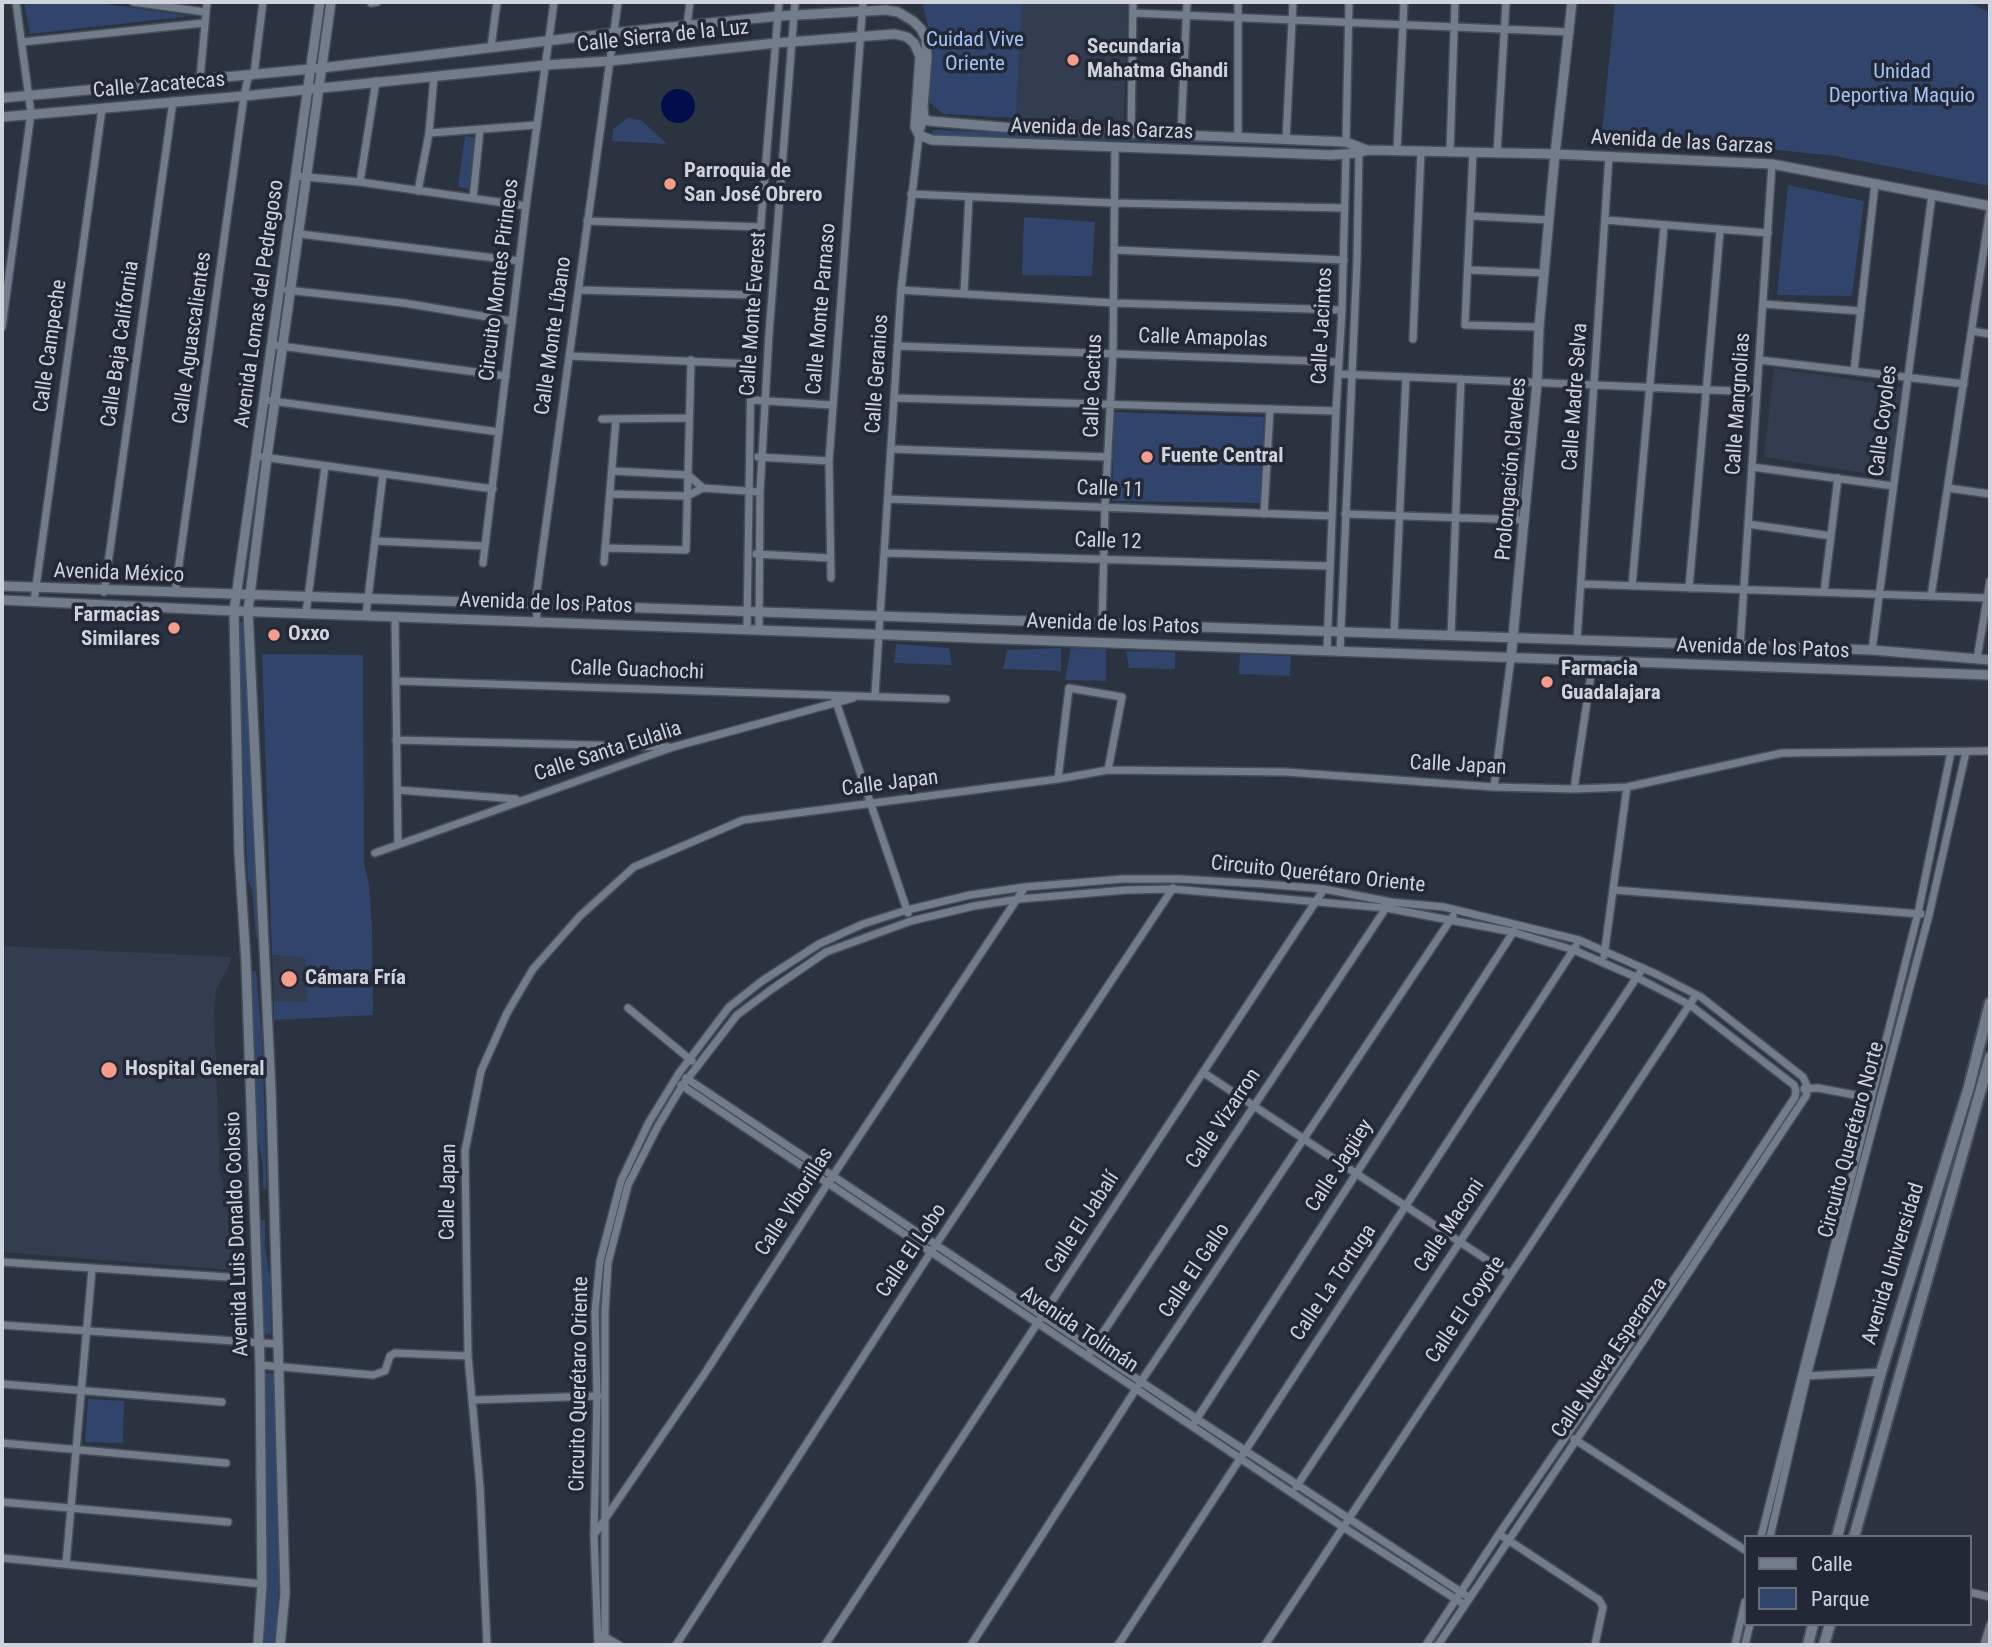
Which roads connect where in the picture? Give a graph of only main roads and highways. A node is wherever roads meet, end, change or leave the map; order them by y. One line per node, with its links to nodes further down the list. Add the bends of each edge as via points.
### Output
1 (1990, 1003): 3 (main road, Avenida Universidad)
2 (1990, 1057): 4 (main road, Avenida Universidad)
3 (1903, 1300): 4 (main road); 5 (main road, Avenida Universidad)
4 (1919, 1306): 6 (main road, Avenida Universidad)
5 (1838, 1535)
6 (1855, 1535)
7 (1813, 1626): 9 (main road)
8 (1830, 1626): 10 (main road)
9 (1808, 1645)
10 (1825, 1645)

